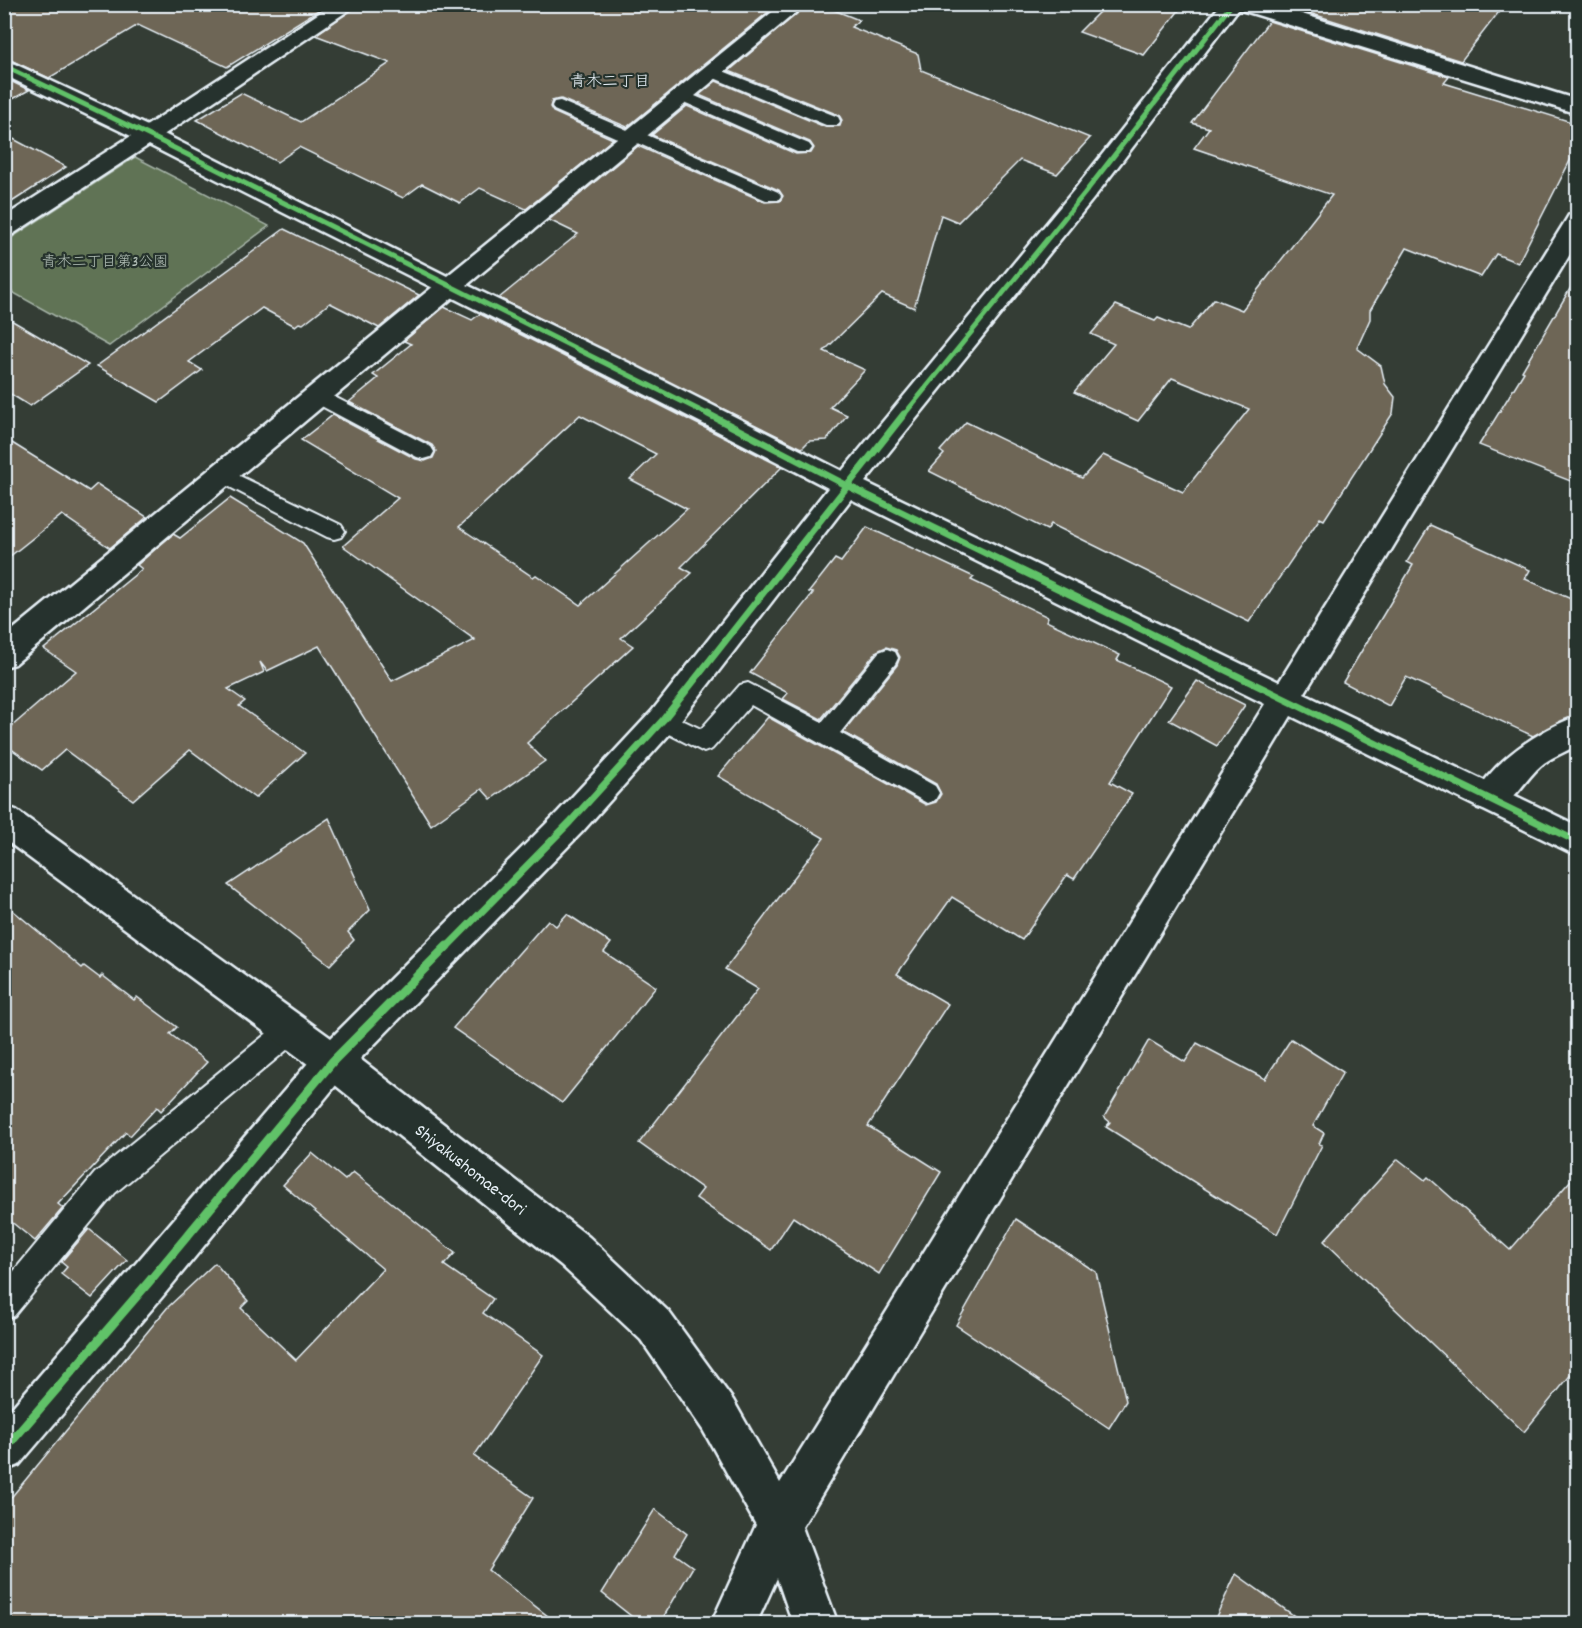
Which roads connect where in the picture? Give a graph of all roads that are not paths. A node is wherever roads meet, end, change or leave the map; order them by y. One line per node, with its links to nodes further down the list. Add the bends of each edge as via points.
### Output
1 (348, 4): 11 (street)
2 (796, 4): 6 (street)
3 (1232, 4): 21 (street, via 1084,194)
4 (1246, 4): 9 (street)
5 (4, 66): 11 (street)
6 (713, 72): 7 (street); 10 (lane)
7 (683, 96): 12 (street); 13 (lane)
8 (560, 106): 12 (lane)
9 (1578, 107)
10 (832, 121)
11 (148, 135): 16 (street); 17 (street)
12 (633, 137): 14 (lane); 17 (street)
13 (803, 148)
14 (772, 196)
15 (1578, 220): 25 (street)
16 (4, 228)
17 (449, 287): 18 (street); 21 (street)
18 (319, 396): 19 (lane); 20 (street)
19 (424, 452)
20 (223, 475): 22 (lane); 23 (street)
21 (846, 485): 25 (street); 26 (street)
22 (334, 531)
23 (4, 656)
24 (887, 658): 28 (lane)
25 (1283, 699): 30 (street); 37 (street)
26 (663, 720): 28 (lane, via 704,742 748,692); 34 (street, via 570,822)
27 (1578, 729): 30 (street, via 1532,754)
28 (824, 736): 29 (lane)
29 (927, 793)
30 (1490, 798): 32 (street)
31 (4, 820): 33 (street, Shiyakushomae-dori)
32 (1578, 842)
33 (291, 1030): 34 (street, Shiyakushomae-dori); 35 (lane, via 105,1183)
34 (333, 1061): 36 (street); 37 (street, Shiyakushomae-dori, via 575,1251 654,1326 718,1415)
35 (4, 1306)
36 (4, 1450)
37 (779, 1524): 38 (street); 39 (street, Shiyakushomae-dori)
38 (733, 1623)
39 (816, 1623)

